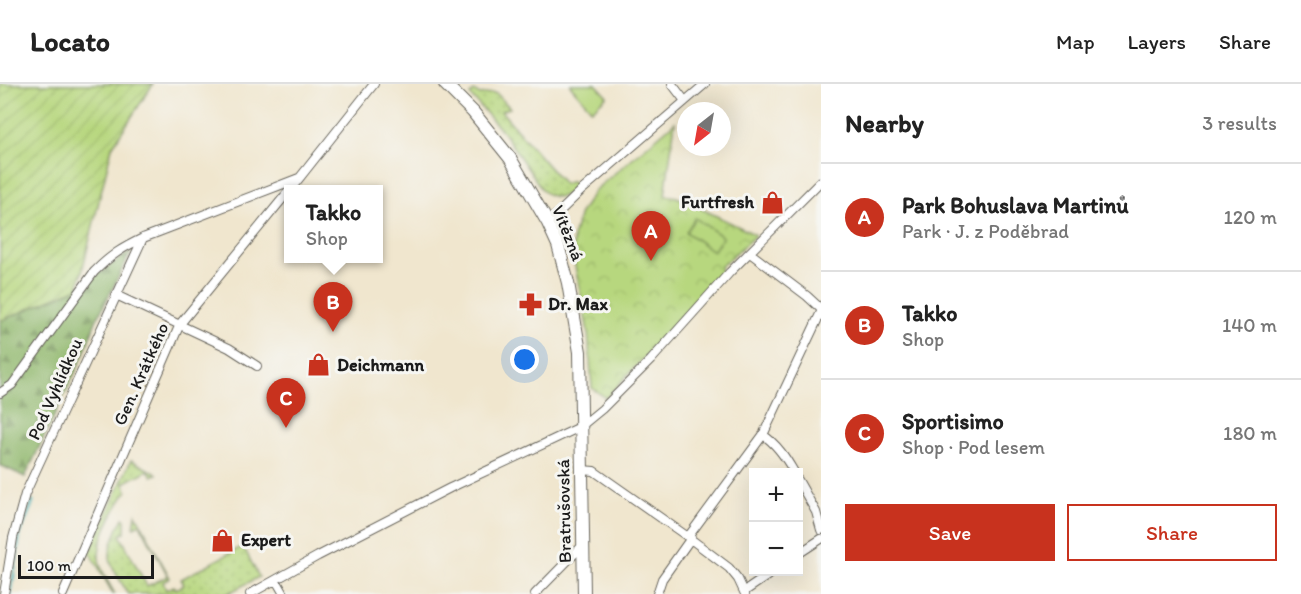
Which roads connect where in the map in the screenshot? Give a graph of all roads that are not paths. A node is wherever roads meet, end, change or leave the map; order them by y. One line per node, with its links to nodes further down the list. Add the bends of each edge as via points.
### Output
1 (374, 84): 6 (street, Gen. Krátkého)
2 (445, 84): 10 (main road, Vítězná, via 510,158)
3 (672, 84): 5 (street)
4 (705, 84): 5 (street)
5 (685, 101): 10 (street)
6 (299, 178): 8 (street, Gen. Krátkého); 11 (street)
7 (821, 181): 12 (street)
8 (294, 185)
9 (284, 197): 15 (street, Gen. Krátkého)
10 (548, 223): 18 (main road, Vítězná, via 568,283 580,352)
11 (143, 238): 13 (street, Pod Vyhlídkou); 17 (street, via 110,256 94,272 12,384)
12 (750, 253): 14 (street); 18 (street, via 651,360)
13 (116, 295): 15 (street); 31 (street, Pod Vyhlídkou, via 26,494 13,538)
14 (821, 310): 19 (street)
15 (180, 324): 16 (street); 32 (street, Gen. Krátkého)
16 (257, 366)
17 (0, 393)
18 (580, 427): 21 (main road, Bratrušovská); 29 (street, via 450,488)
19 (763, 435): 20 (street); 24 (street)
20 (791, 468)
21 (582, 470): 24 (street, via 594,471); 26 (main road, Bratrušovská)
22 (803, 489): 23 (street)
23 (821, 530)
24 (689, 537): 30 (street, via 729,568); 37 (street)
25 (821, 539): 27 (street)
26 (583, 545): 35 (street); 36 (main road, Bratrušovská)
27 (803, 551)
28 (767, 576): 30 (street)
29 (276, 580): 33 (street); 34 (street)
30 (745, 592)
31 (4, 594)
32 (63, 594)
33 (250, 594)
34 (284, 594)
35 (536, 594)
36 (584, 594)
37 (657, 594)

